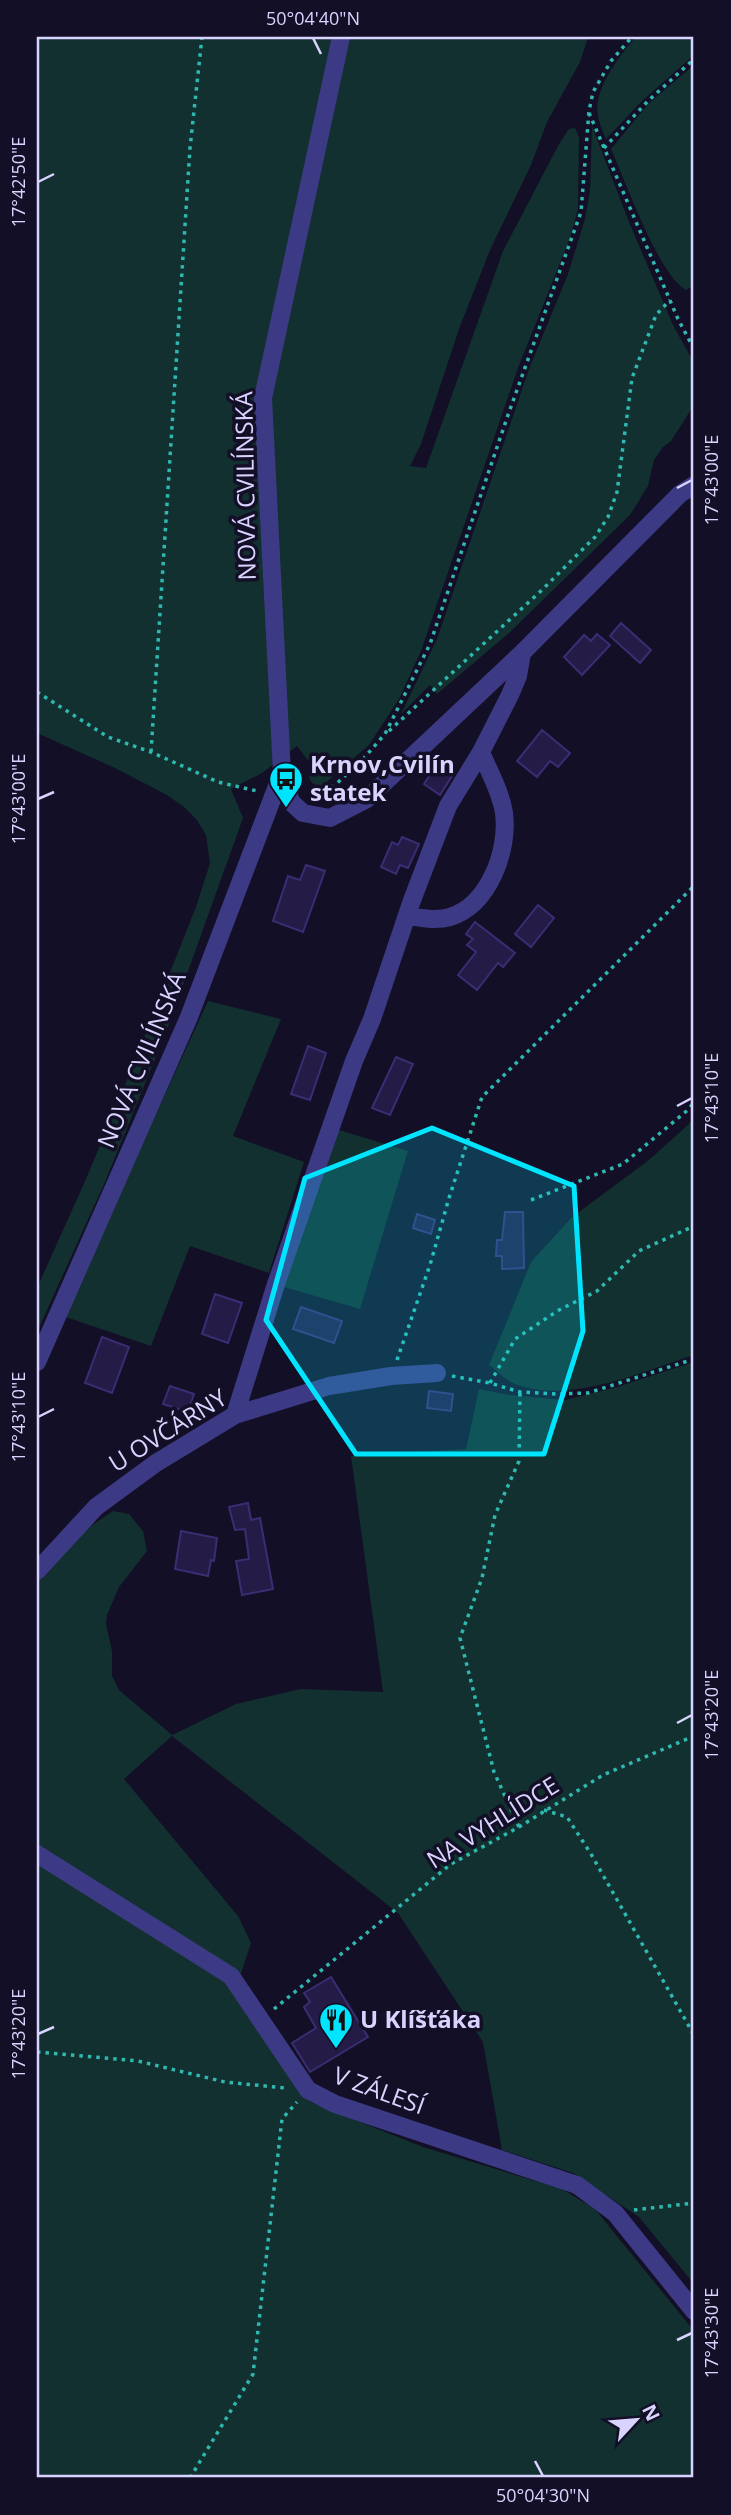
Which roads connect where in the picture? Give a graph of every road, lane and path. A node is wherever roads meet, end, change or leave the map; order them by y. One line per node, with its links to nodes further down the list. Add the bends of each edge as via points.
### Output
1 (202, 37): 13 (path, via 190,148)
2 (341, 37): 15 (street, NOVÁ CVILÍNSKÁ, via 263,398)
3 (632, 37): 5 (path, via 611,61 593,92)
4 (694, 59): 6 (path)
5 (589, 111): 6 (path); 12 (path, via 581,212 430,644)
6 (604, 148): 7 (path)
7 (670, 300): 8 (path); 12 (path, via 656,315 632,378 617,492 595,537)
8 (694, 349)
9 (687, 489): 10 (street)
10 (522, 653): 14 (street, via 518,676); 17 (street, via 367,799 330,818 303,813)
11 (37, 692): 13 (path, via 108,737)
12 (385, 734): 17 (path, via 334,786 317,797)
13 (151, 752): 16 (path, via 218,782)
14 (481, 752): 19 (street, via 448,806); 19 (street, via 504,815 502,851 492,877 466,909 453,916 436,920)
15 (282, 773): 16 (street, NOVÁ CVILÍNSKÁ); 17 (street, NOVÁ CVILÍNSKÁ)
16 (273, 794): 24 (street, NOVÁ CVILÍNSKÁ, via 189,1017)
17 (291, 802)
18 (694, 886): 26 (path, via 482,1097)
19 (407, 916): 29 (street, via 276,1284)
20 (694, 1102): 21 (path, via 623,1164)
21 (531, 1200)
22 (694, 1226): 27 (path, via 639,1251 597,1291 515,1339)
23 (694, 1359): 28 (path, via 588,1393)
24 (37, 1362)
25 (437, 1373): 26 (street, U OVČÁRNY); 27 (path)
26 (391, 1376): 29 (street, U OVČÁRNY, via 330,1386)
27 (490, 1382): 28 (path)
28 (520, 1392): 33 (path, via 519,1461 495,1515 482,1578 460,1638 495,1772)
29 (235, 1415): 30 (street, U OVČÁRNY, via 156,1463 96,1507)
30 (37, 1571)
31 (694, 1736): 32 (path, NA VYHLÍDCE, via 603,1775)
32 (544, 1810): 33 (path, NA VYHLÍDCE); 36 (path, via 567,1817)
33 (519, 1827): 35 (path, NA VYHLÍDCE, via 452,1864)
34 (37, 1854): 35 (street, V ZÁLESÍ, via 231,1976)
35 (262, 2020): 38 (street, V ZÁLESÍ)
36 (694, 2035)
37 (37, 2052): 38 (path, via 138,2061 225,2082)
38 (308, 2090): 40 (street, V ZÁLESÍ, via 335,2104 577,2185); 42 (path, via 282,2119 253,2374)
39 (694, 2203): 40 (path)
40 (615, 2213): 41 (street, V ZÁLESÍ)
41 (694, 2311)
42 (190, 2478)

